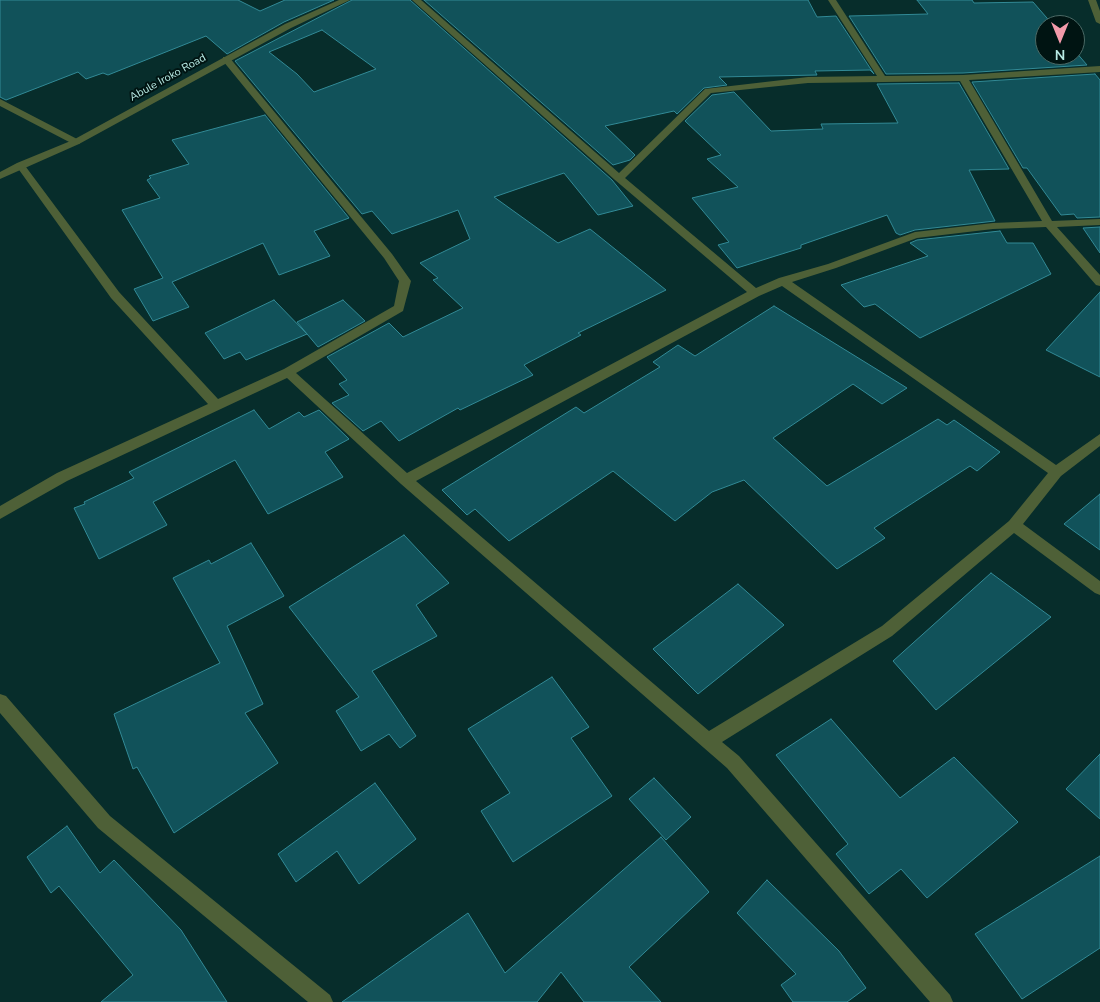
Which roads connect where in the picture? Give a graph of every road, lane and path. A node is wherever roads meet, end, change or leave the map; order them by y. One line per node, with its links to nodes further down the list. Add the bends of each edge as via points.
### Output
1 (346, 0): 6 (street, Abule Iroko Road)
2 (416, 0): 14 (street)
3 (832, 0): 8 (street)
4 (1092, 0): 5 (street)
5 (1100, 22)
6 (226, 59): 11 (street, Abule Iroko Road); 20 (street, via 405,281 399,308)
7 (1100, 69): 9 (street)
8 (882, 78): 9 (street); 14 (street, via 808,80 708,91)
9 (962, 78): 16 (street)
10 (0, 102): 11 (street)
11 (76, 142): 12 (street, Abule Iroko Road)
12 (20, 165): 13 (street, Abule Iroko Road); 21 (street, via 115,295)
13 (0, 176)
14 (620, 178): 19 (street)
15 (1100, 222): 16 (street)
16 (1048, 223): 17 (street, via 914,235); 18 (street)
17 (783, 282): 19 (street); 23 (street)
18 (1100, 282)
19 (755, 292): 24 (street)
20 (288, 372): 21 (street); 24 (street)
21 (216, 405): 25 (street, via 62,478)
22 (1100, 439): 23 (street)
23 (1056, 472): 26 (street)
24 (406, 480): 29 (street)
25 (0, 513)
26 (1014, 525): 27 (street); 29 (street, via 887,630)
27 (1100, 589)
28 (0, 701): 30 (street, via 104,822)
29 (708, 741): 31 (street, via 733,762)
30 (323, 1002)
31 (943, 1002)

